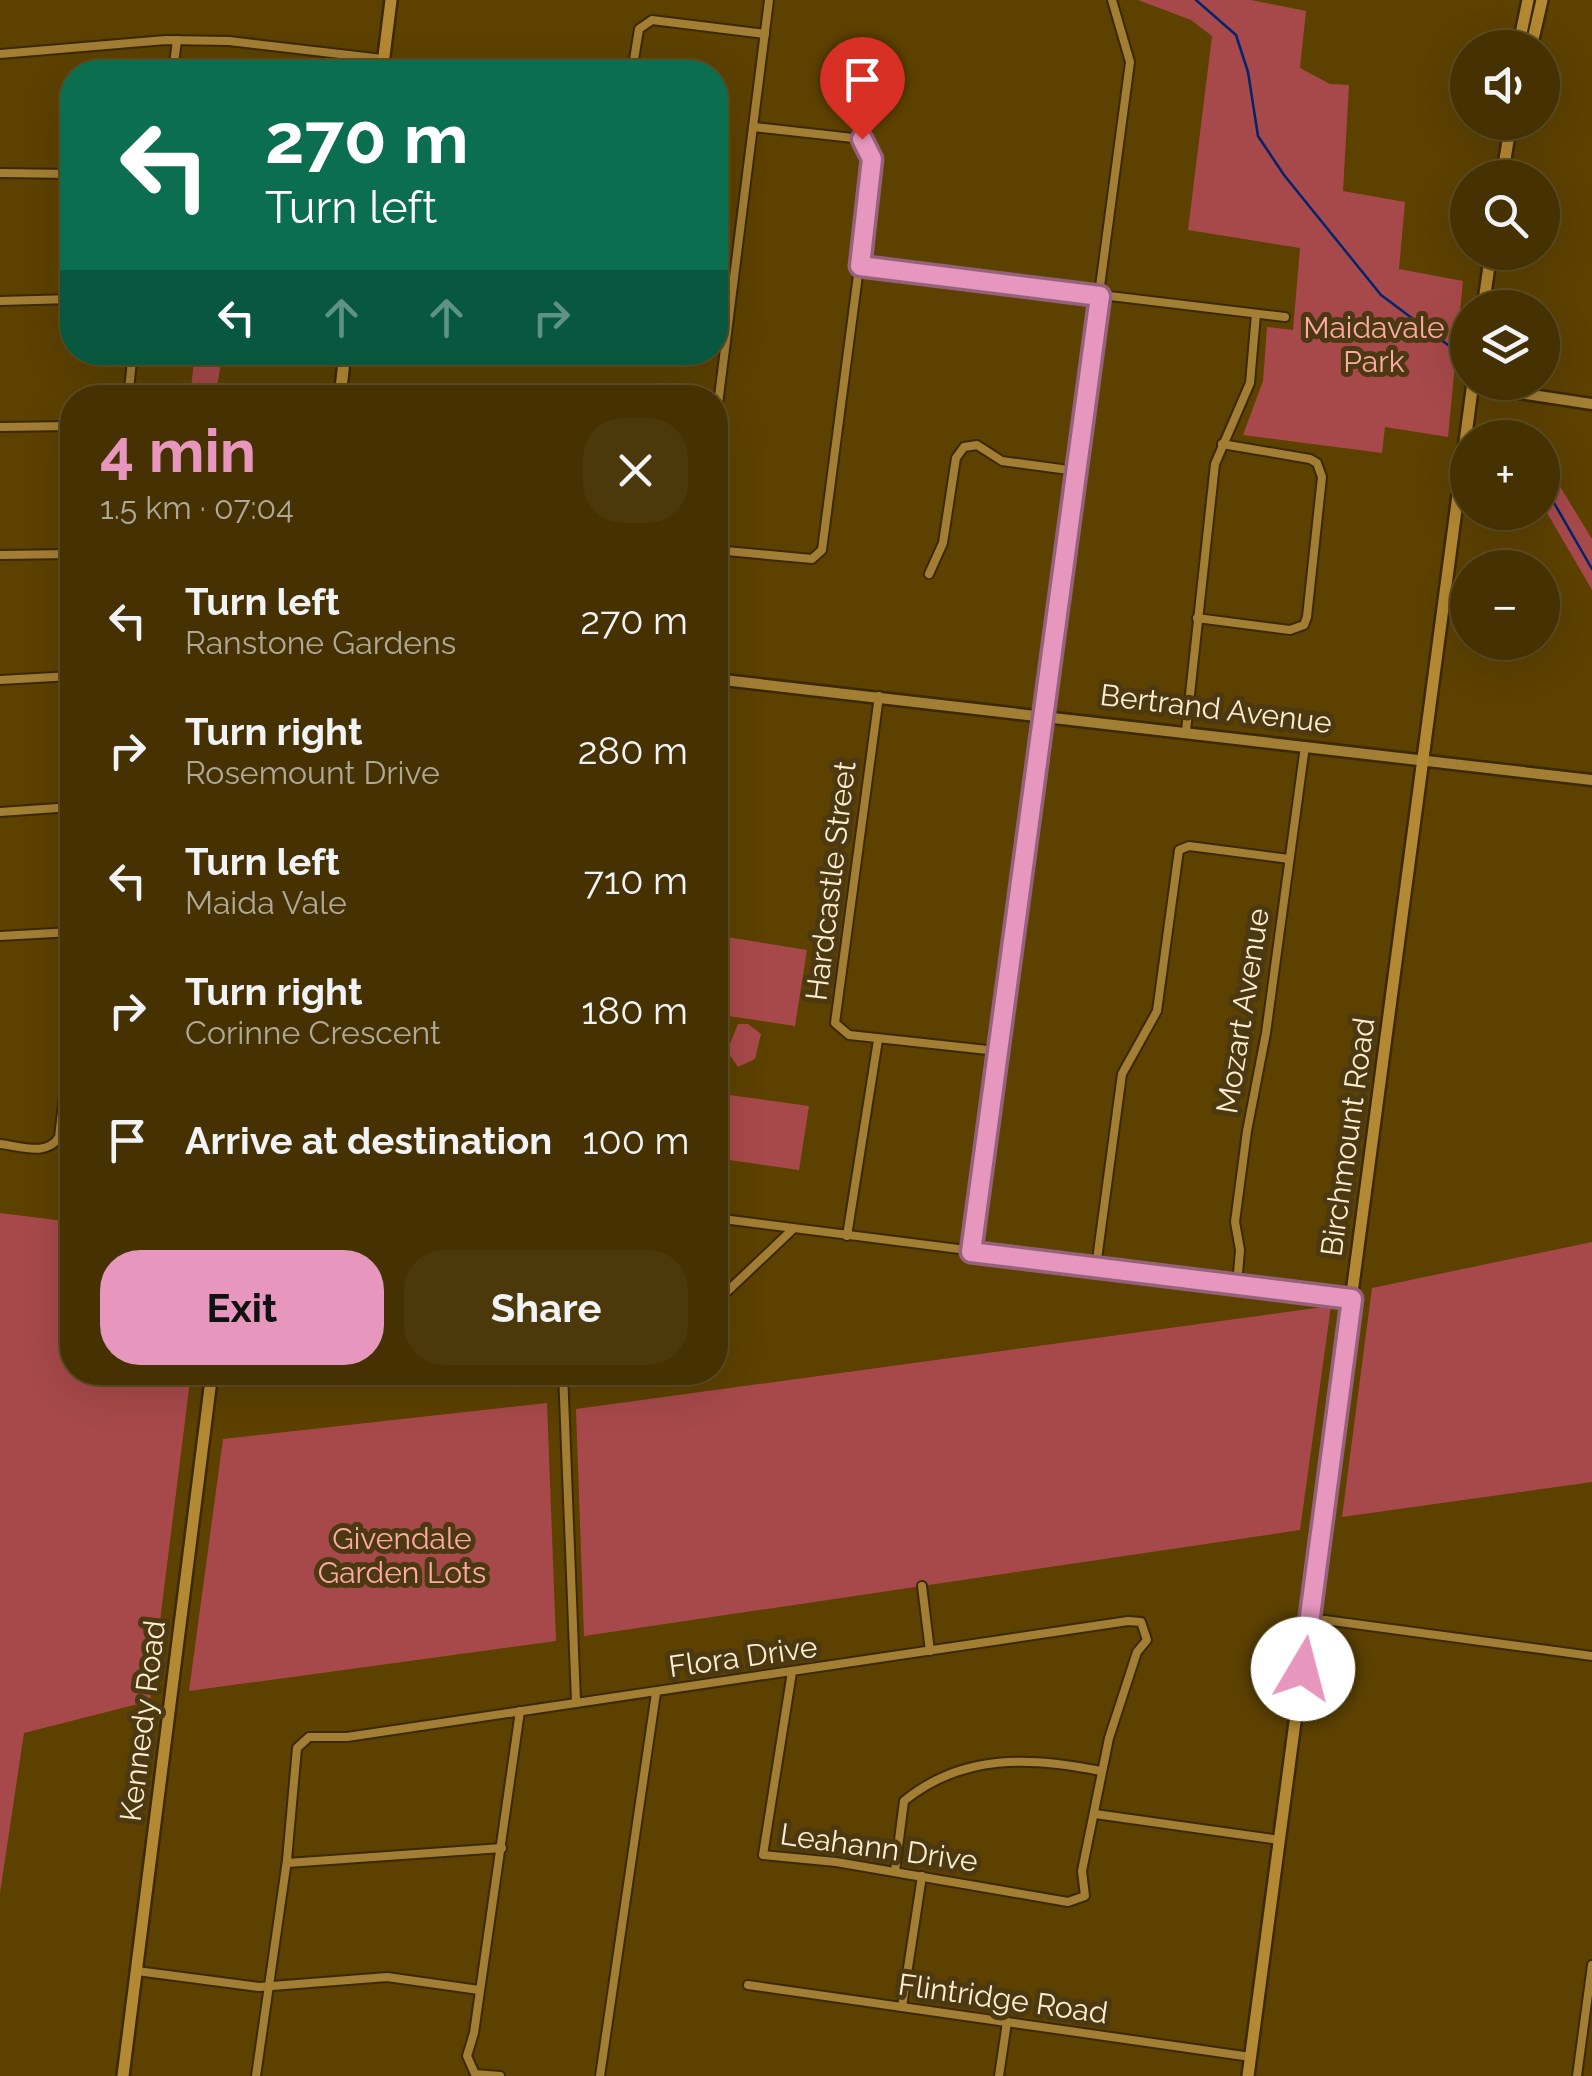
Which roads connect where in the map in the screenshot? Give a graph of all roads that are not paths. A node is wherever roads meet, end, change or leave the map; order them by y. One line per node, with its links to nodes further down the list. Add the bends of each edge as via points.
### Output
1 (391, 0): 13 (main road)
2 (769, 0): 8 (street)
3 (1112, 0): 19 (street, via 1130,62)
4 (1528, 0): 6 (main road)
5 (1542, 0): 7 (main road)
6 (1522, 30)
7 (1535, 30)
8 (765, 34): 14 (street, via 652,20 638,29); 15 (street)
9 (178, 40): 10 (street); 11 (street); 12 (street, via 229,41)
10 (0, 54)
11 (176, 60)
12 (345, 60)
13 (383, 60)
14 (634, 60)
15 (754, 126): 18 (street, via 867,143 872,159); 24 (street)
16 (0, 174): 17 (street)
17 (60, 174)
18 (860, 266): 19 (street); 32 (street, via 822,550 812,560)
19 (1100, 296): 22 (street); 31 (street)
20 (60, 299): 21 (street)
21 (0, 300)
22 (1256, 314): 23 (street); 30 (street, via 1250,383)
23 (1285, 317)
24 (728, 328)
25 (1560, 399): 27 (street)
26 (1470, 400): 44 (main road, Birchmount Road)
27 (1592, 404)
28 (60, 426): 29 (street)
29 (0, 427)
30 (1222, 444): 36 (street); 36 (street, via 1310,458 1320,467 1307,617 1290,630)
31 (1076, 471): 35 (street, via 1002,461 977,445 964,447); 41 (street)
32 (728, 552)
33 (60, 554): 34 (street)
34 (0, 556)
35 (929, 574)
36 (1197, 618): 42 (street)
37 (60, 677): 39 (street)
38 (728, 679): 40 (street, Bertrand Avenue)
39 (0, 680)
40 (879, 696): 41 (street, Bertrand Avenue); 51 (street, Hardcastle Street, via 836,1023 843,1033)
41 (1042, 714): 42 (street, Bertrand Avenue); 52 (street)
42 (1186, 731): 43 (street, Bertrand Avenue)
43 (1305, 744): 44 (street, Bertrand Avenue); 48 (street, Mozart Avenue)
44 (1424, 757): 45 (street, Bertrand Avenue); 62 (main road, Birchmount Road)
45 (1592, 780)
46 (60, 808): 47 (street)
47 (0, 812)
48 (1289, 859): 59 (street, via 1179,850 1157,1011 1122,1074); 60 (street, Mozart Avenue, via 1237,1209)
49 (60, 933): 50 (street)
50 (0, 936)
51 (878, 1040): 52 (street, Hardcastle Street); 57 (street)
52 (997, 1051): 58 (street)
53 (60, 1129): 54 (street, via 46,1150)
54 (0, 1144)
55 (728, 1220): 56 (street)
56 (793, 1229): 57 (street); 61 (street)
57 (846, 1236): 58 (street)
58 (971, 1252): 59 (street)
59 (1096, 1267): 60 (street)
60 (1236, 1285): 62 (street)
61 (728, 1292)
62 (1352, 1299): 66 (main road, Birchmount Road)
63 (210, 1385): 81 (main road, Kennedy Road)
64 (564, 1385): 71 (street)
65 (922, 1586): 67 (street)
66 (1310, 1618): 68 (street); 75 (main road, Birchmount Road)
67 (930, 1651): 69 (street, Flora Drive); 73 (street, Flora Drive, via 1140,1622 1147,1640 1119,1700)
68 (1592, 1656)
69 (792, 1672): 70 (street, Flora Drive); 78 (street, Leahann Drive, via 760,1850 769,1858)
70 (656, 1693): 71 (street, Flora Drive); 91 (street)
71 (576, 1702): 72 (street, Flora Drive)
72 (520, 1711): 76 (street); 77 (street, Flora Drive, via 301,1741)
73 (1102, 1770): 74 (street, Flora Drive); 78 (street, via 1033,1758 968,1767 929,1781 904,1800)
74 (1094, 1814): 75 (street); 79 (street, Leahann Drive, via 1082,1900)
75 (1280, 1840): 87 (main road, Birchmount Road)
76 (502, 1848): 77 (street); 84 (street)
77 (287, 1863): 83 (street, Flora Drive)
78 (895, 1871): 79 (street, Leahann Drive)
79 (922, 1876): 85 (street)
80 (1592, 1965): 94 (street)
81 (137, 1970): 83 (street); 88 (main road, Kennedy Road)
82 (748, 1984): 85 (street, Flintridge Road)
83 (269, 1986): 84 (street, via 387,1977); 89 (street, Flora Drive)
84 (479, 1990): 90 (street, via 469,2068)
85 (902, 2006): 86 (street, Flintridge Road)
86 (1007, 2022): 87 (street, Flintridge Road); 92 (street)
87 (1251, 2058): 93 (main road, Birchmount Road)
88 (123, 2076)
89 (256, 2076)
90 (500, 2076)
91 (600, 2076)
92 (1000, 2076)
93 (1248, 2076)
94 (1577, 2076)

